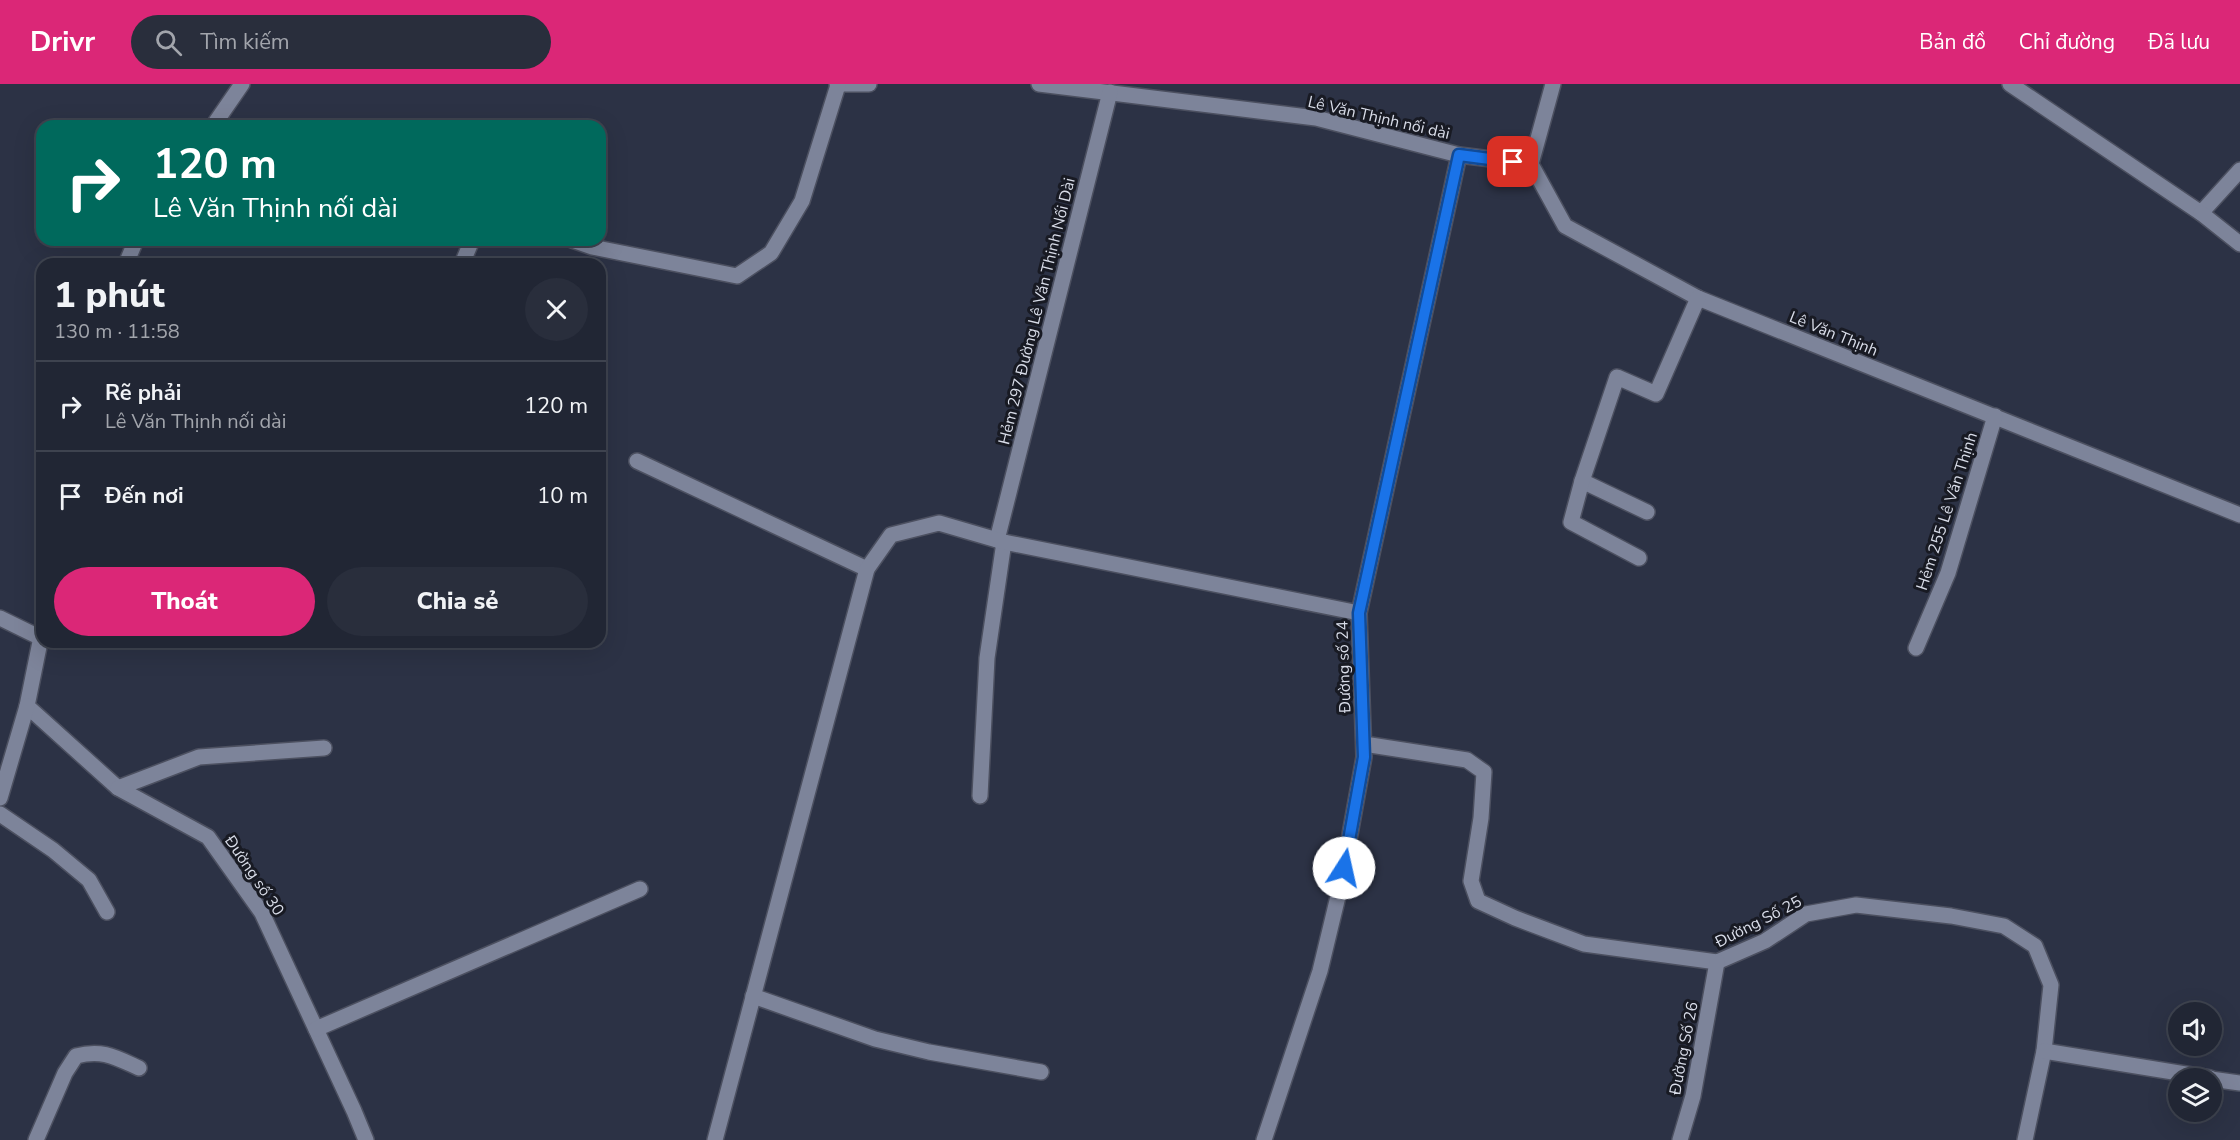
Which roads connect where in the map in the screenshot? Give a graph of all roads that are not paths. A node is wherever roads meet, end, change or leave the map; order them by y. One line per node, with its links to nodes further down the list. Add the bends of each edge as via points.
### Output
1 (242, 84): 8 (street)
2 (838, 84): 3 (street); 14 (street, via 802,201 771,253 737,276)
3 (869, 84)
4 (1039, 84): 7 (street, Lê Văn Thịnh nối dài)
5 (1553, 84): 10 (street)
6 (2010, 84): 12 (street)
7 (1110, 92): 9 (street, Lê Văn Thịnh nối dài, via 1316,118); 21 (street, Hẻm 297 Đường Lê Văn Thịnh Nối Dài)
8 (217, 120)
9 (1459, 155): 10 (street, Lê Văn Thịnh nối dài); 24 (street, Đường số 24)
10 (1531, 164): 15 (street, Lê Văn Thịnh, via 1564,226)
11 (2240, 170): 12 (street)
12 (2201, 213): 13 (street)
13 (2240, 244)
14 (589, 246)
15 (1698, 298): 16 (street, Lê Văn Thịnh); 18 (street, via 1656,394 1617,377)
16 (1995, 416): 20 (street, Lê Văn Thịnh); 28 (street, Hẻm 255 Lê Văn Thịnh, via 1948,573)
17 (637, 460): 23 (street)
18 (1582, 481): 19 (street); 22 (street, via 1570,522)
19 (1647, 512)
20 (2240, 515)
21 (1001, 541): 23 (street, via 939,523 891,535); 24 (street); 33 (street, Hẻm 297 Đường Lê Văn Thịnh Nối Dài, via 987,658)
22 (1639, 558)
23 (867, 569): 39 (street)
24 (1359, 613): 30 (street, Đường số 24)
25 (0, 618): 26 (street)
26 (36, 633)
27 (38, 648): 29 (street)
28 (1916, 648)
29 (27, 706): 32 (street, Đường số 30); 34 (street)
30 (1364, 744): 38 (street, Đường Số 25, via 1467,760 1484,772 1471,881 1478,902 1584,944); 50 (street, Đường số 24, via 1341,884 1320,971)
31 (324, 747): 32 (street, via 199,757)
32 (118, 788): 40 (street, Đường số 30, via 207,837 262,913)
33 (980, 796)
34 (0, 798)
35 (0, 814): 37 (street, via 89,880)
36 (640, 889): 40 (street)
37 (107, 912)
38 (1717, 962): 41 (street, Đường Số 25, via 1765,941 1806,914 1856,905 2004,926 2036,946 2051,985); 51 (street, Đường Số 26, via 1693,1096)
39 (753, 996): 43 (street, via 875,1039); 49 (street)
40 (316, 1029): 48 (street, Đường số 30)
41 (2044, 1051): 44 (street); 52 (street, Đường Số 25)
42 (139, 1068): 47 (street, via 92,1052 76,1056 65,1072)
43 (1041, 1072)
44 (2168, 1072)
45 (2222, 1081): 46 (street)
46 (2240, 1083)
47 (36, 1140)
48 (366, 1140)
49 (714, 1140)
50 (1264, 1140)
51 (1680, 1140)
52 (2025, 1140)

